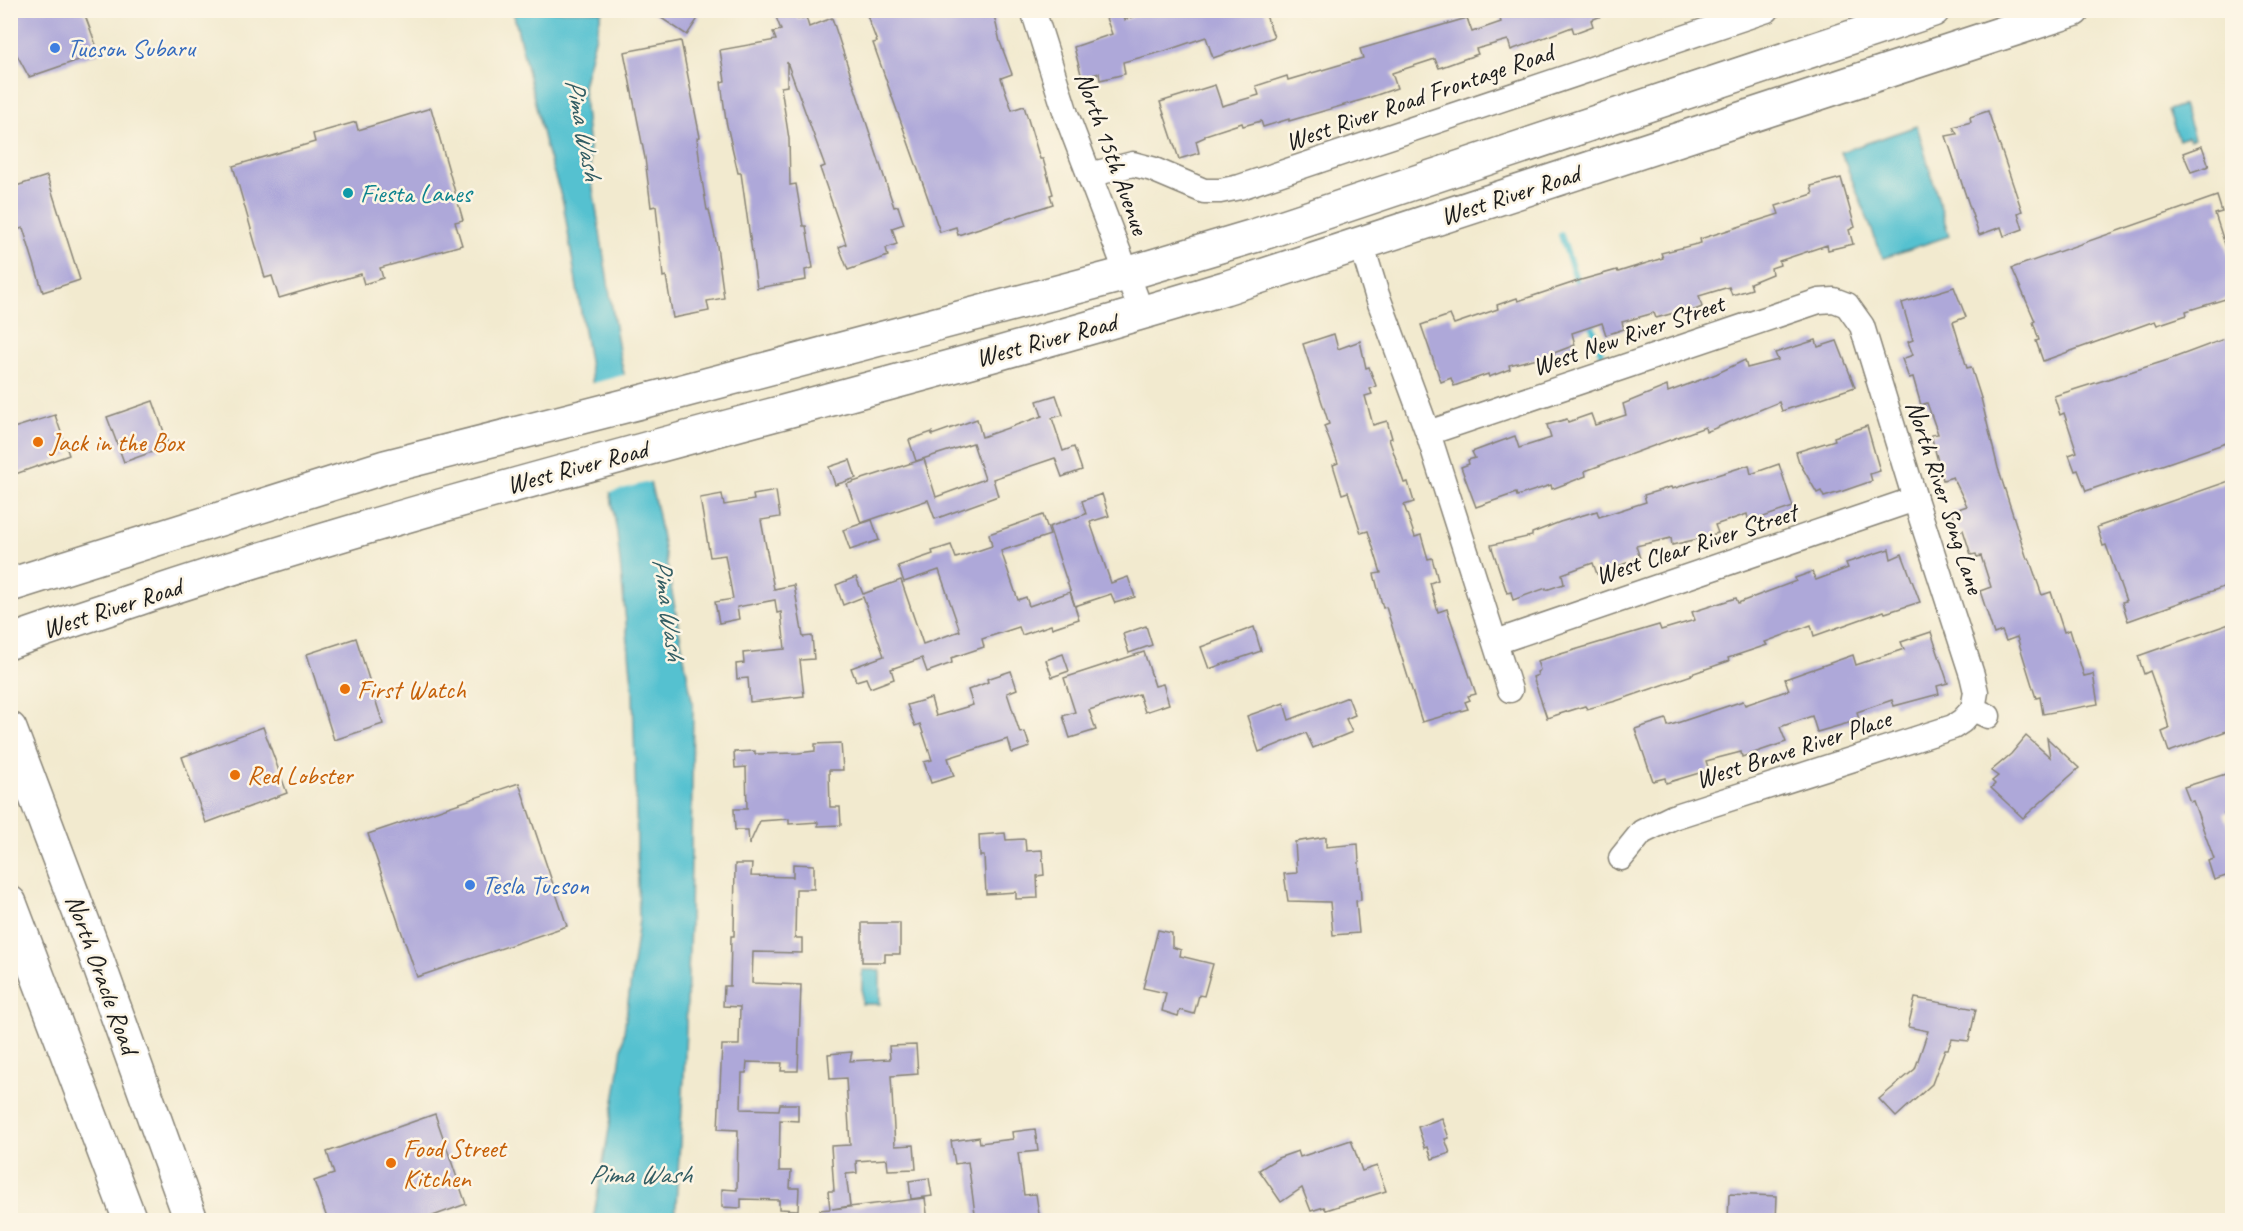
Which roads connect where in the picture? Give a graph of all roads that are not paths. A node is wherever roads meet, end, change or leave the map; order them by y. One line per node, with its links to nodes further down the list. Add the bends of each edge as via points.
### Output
1 (1033, 10): 5 (street, North 15th Avenue)
2 (1767, 10): 5 (street, West River Road Frontage Road, via 1240,187 1204,191 1133,164)
3 (1933, 10): 7 (main road, West River Road, via 1257,235)
4 (2073, 10): 6 (main road, West River Road)
5 (1089, 175): 7 (street, North 15th Avenue)
6 (1361, 243): 9 (main road, West River Road); 10 (street)
7 (1126, 274): 9 (street, North 15th Avenue); 12 (main road, West River Road, via 385,467)
8 (1850, 297): 10 (street, West New River Street, via 1819,301); 11 (street, North River Song Lane)
9 (1142, 313): 13 (main road, West River Road, via 399,517)
10 (1428, 433): 14 (street)
11 (1915, 499): 14 (street, West Clear River Street); 16 (street, North River Song Lane)
12 (10, 585)
13 (10, 642)
14 (1496, 642): 15 (street)
15 (1510, 690)
16 (1981, 713): 18 (street, West Brave River Place, via 1953,727 1673,817 1642,832)
17 (10, 729): 21 (main road, North Oracle Road)
18 (1621, 858)
19 (10, 903): 20 (main road)
20 (130, 1221)
21 (191, 1221)

